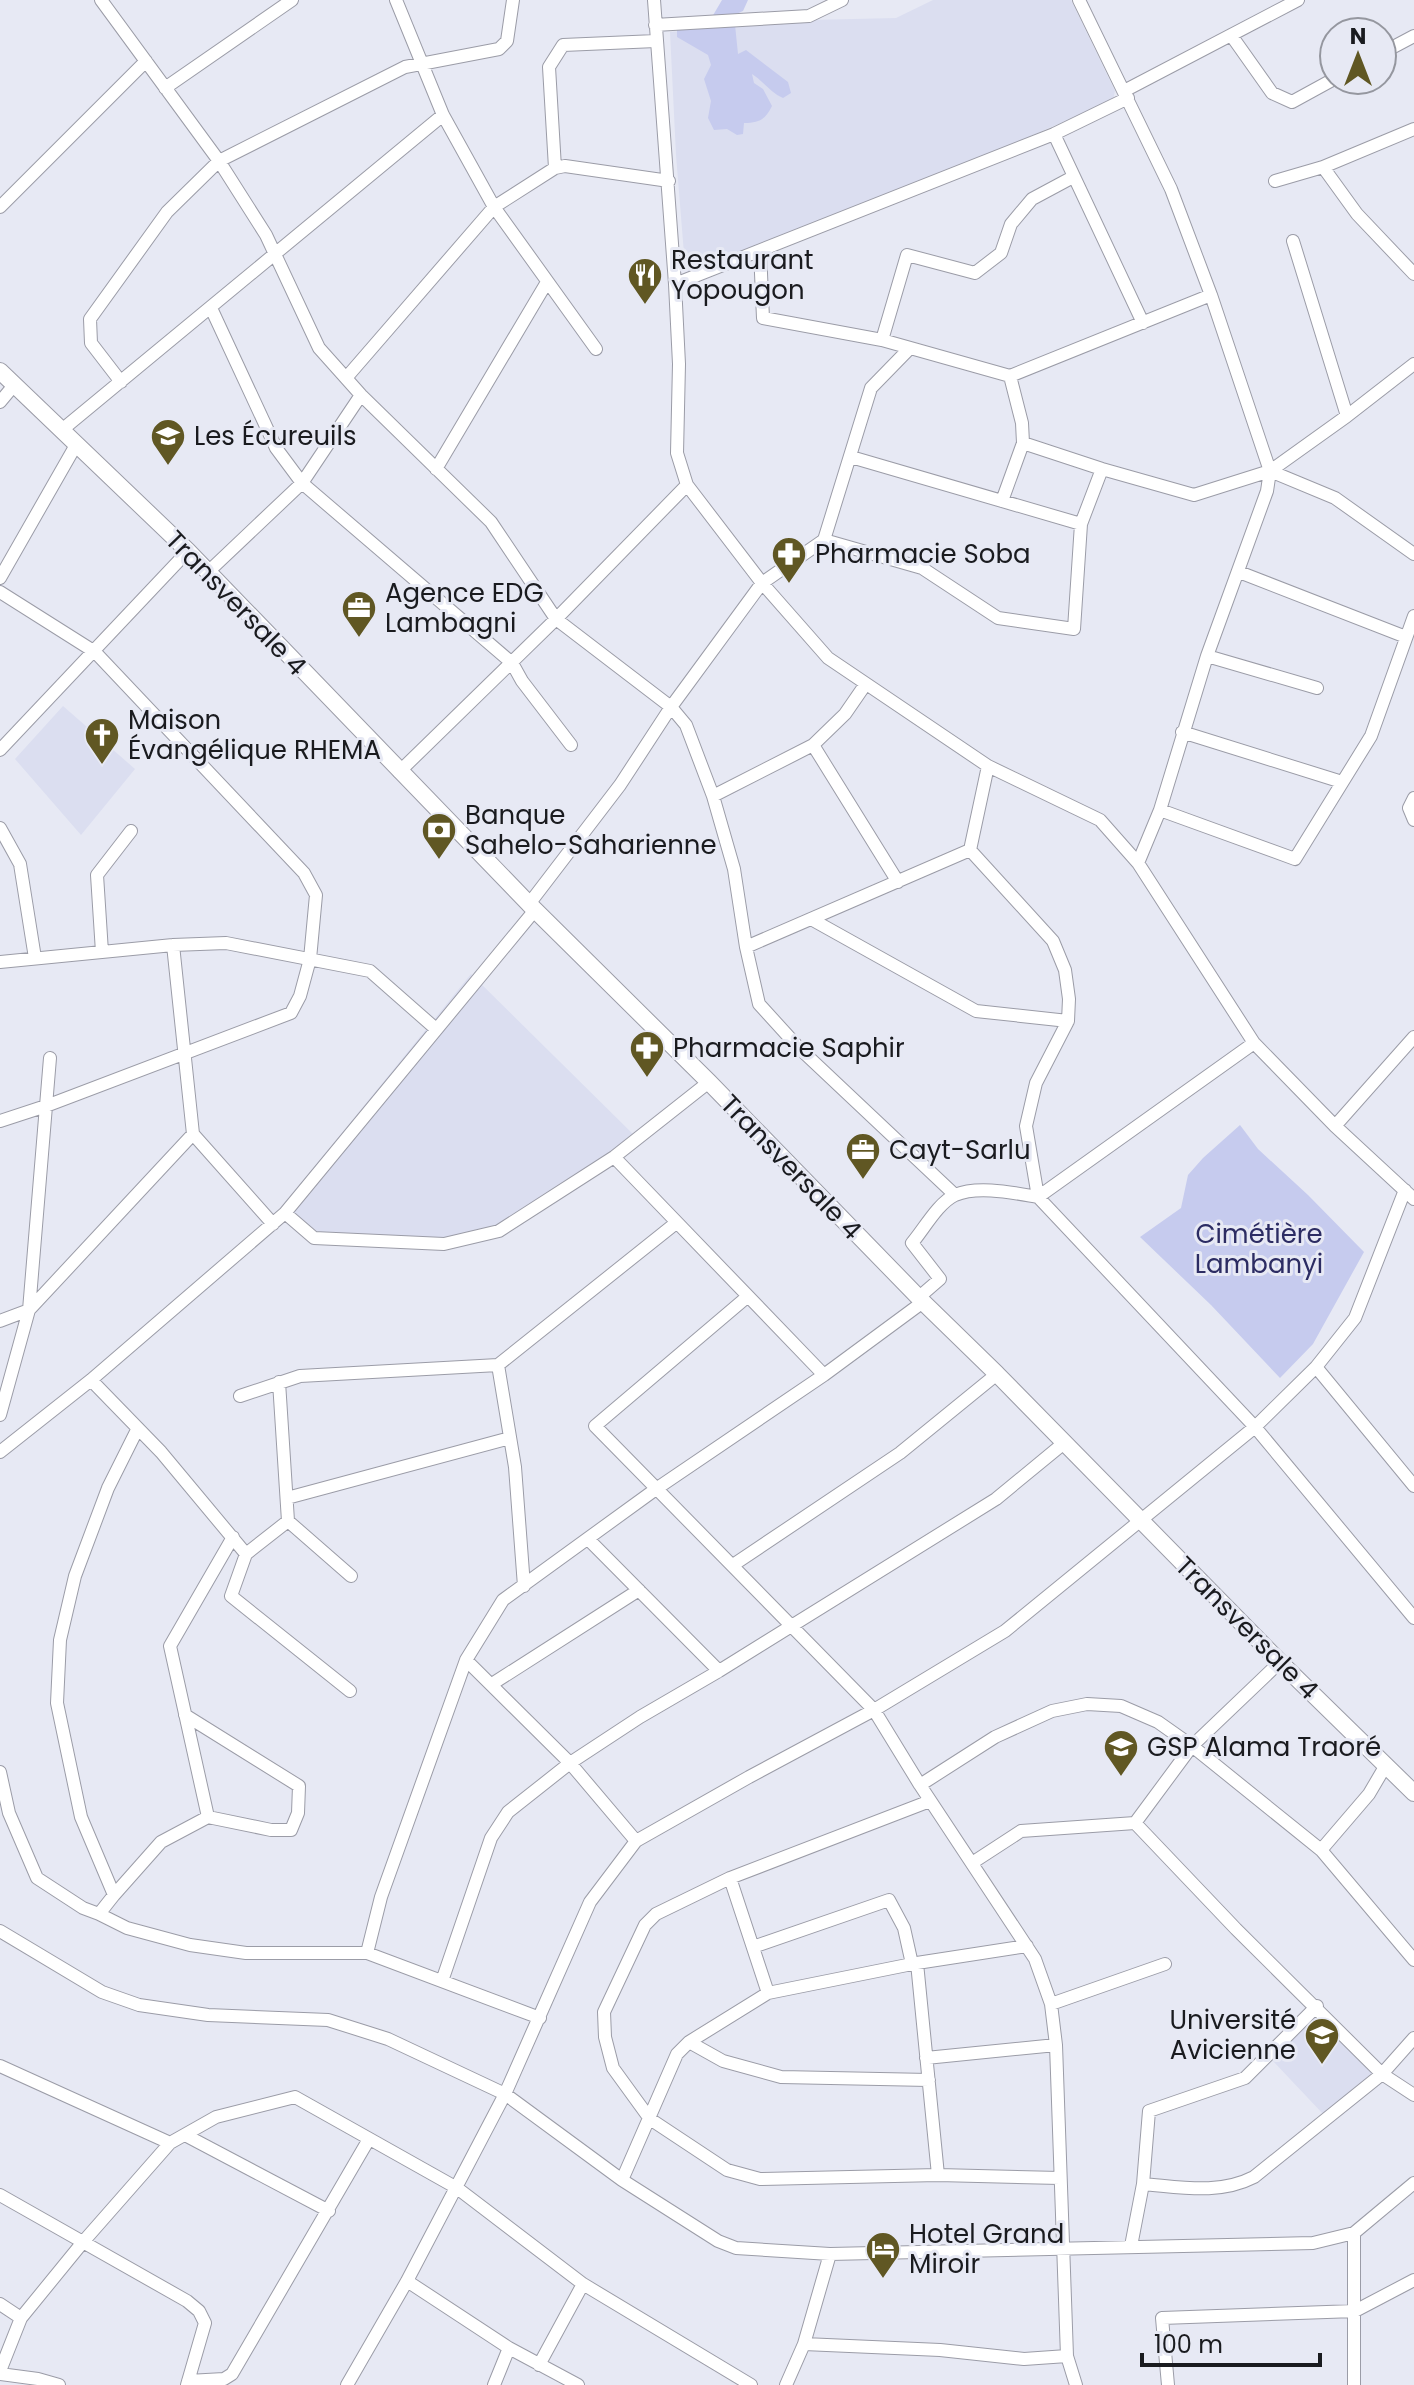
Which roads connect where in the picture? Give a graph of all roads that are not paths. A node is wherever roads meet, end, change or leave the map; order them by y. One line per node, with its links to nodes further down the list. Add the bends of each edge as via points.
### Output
1 (101, 0): 12 (street)
2 (292, 0): 14 (street)
3 (396, 0): 13 (street)
4 (513, 0): 13 (street, via 507,41 499,49)
5 (654, 0): 9 (street)
6 (842, 0): 9 (street, via 809,16)
7 (1079, 0): 16 (street)
8 (1298, 0): 10 (street)
9 (655, 25): 11 (street)
10 (1231, 35): 15 (street, via 1272,93 1292,102); 16 (street)
11 (656, 41): 22 (street, via 563,45 549,67); 24 (street)
12 (146, 61): 14 (street); 26 (street)
13 (421, 65): 17 (street); 20 (street, via 405,67)
14 (165, 88): 20 (street)
15 (1318, 88)
16 (1126, 94): 19 (street); 34 (street, via 1171,189)
17 (443, 115): 27 (street); 30 (street)
18 (1414, 129): 21 (street)
19 (1054, 134): 23 (street); 29 (street)
20 (219, 161): 30 (street); 44 (street, via 167,212 90,319 91,343)
21 (1323, 167): 25 (street); 31 (street, via 1357,214)
22 (555, 168): 24 (street); 27 (street)
23 (1073, 177): 36 (street); 37 (street, via 1032,199 1011,224 1001,253 975,273 907,255)
24 (669, 181): 33 (street)
25 (1275, 181)
26 (0, 207)
27 (494, 207): 32 (street); 43 (street)
28 (1293, 241): 48 (street)
29 (760, 251): 33 (street); 37 (street, via 763,318)
30 (276, 255): 35 (street); 43 (street, via 319,348)
31 (1414, 274)
32 (547, 282): 39 (street); 53 (street)
33 (675, 284): 57 (street, via 677,453)
34 (1211, 295): 36 (street); 55 (street)
35 (211, 308): 44 (street); 56 (street, via 276,448)
36 (1143, 323): 42 (street)
37 (882, 340): 38 (street)
38 (910, 348): 42 (street); 52 (street, via 871,388)
39 (596, 349)
40 (1414, 364): 48 (street)
41 (0, 371): 45 (main road, Transversale 4)
42 (1010, 376): 50 (street)
43 (346, 378): 46 (street)
44 (121, 382): 49 (street)
45 (15, 384): 47 (street); 49 (main road, Transversale 4)
46 (361, 395): 53 (street); 56 (street)
47 (0, 402)
48 (1347, 416): 55 (street)
49 (63, 429): 51 (main road, Transversale 4)
50 (1023, 443): 54 (street); 58 (street)
51 (76, 445): 61 (main road, Transversale 4); 65 (street)
52 (851, 457): 58 (street); 60 (street)
53 (436, 469): 69 (street, via 491,522)
54 (1102, 469): 55 (street, via 1194,495); 59 (street)
55 (1270, 471): 62 (street, via 1335,498); 63 (street)
56 (302, 483): 64 (street); 73 (street)
57 (687, 485): 66 (street); 69 (street)
58 (1002, 501): 59 (street)
59 (1081, 524): 60 (street, via 1074,629 998,618 922,568)
60 (824, 540): 66 (street)
61 (188, 551): 64 (main road, Transversale 4); 71 (street)
62 (1414, 554)
63 (1239, 572): 70 (street); 72 (street)
64 (207, 573): 82 (main road, Transversale 4)
65 (0, 578)
66 (762, 583): 74 (street, via 828,658); 76 (street)
67 (0, 592): 71 (street)
68 (1414, 616): 70 (street)
69 (556, 619): 73 (street); 76 (street)
70 (1406, 637): 83 (street, via 1371,736)
71 (95, 652): 80 (street); 99 (street, via 304,873 316,895)
72 (1207, 656): 75 (street); 77 (street)
73 (512, 663): 78 (street); 82 (street)
74 (865, 685): 79 (street); 81 (street)
75 (1317, 688)
76 (671, 707): 84 (street, via 686,725); 93 (street)
77 (1182, 732): 83 (street); 86 (street)
78 (571, 745)
79 (813, 745): 84 (street); 92 (street)
80 (0, 750)
81 (988, 766): 90 (street); 91 (street, via 1100,820)
82 (399, 772): 93 (main road, Transversale 4)
83 (1342, 782): 86 (street, via 1295,859)
84 (713, 796): 96 (street, via 734,869)
85 (1414, 798): 87 (street, via 1409,808)
86 (1160, 810): 91 (street)
87 (1414, 820)
88 (0, 828): 98 (street, via 20,864)
89 (131, 831): 97 (street, via 97,875)
90 (970, 850): 92 (street); 101 (street, via 1053,941 1065,970)
91 (1138, 863): 103 (street)
92 (898, 882): 94 (street)
93 (532, 907): 102 (street); 107 (main road, Transversale 4)
94 (811, 919): 96 (street); 101 (street, via 976,1011)
95 (173, 945): 97 (street); 99 (street, via 226,943); 105 (street)
96 (746, 947): 113 (street, via 759,1004)
97 (102, 952): 98 (street)
98 (35, 958): 100 (street)
99 (310, 959): 102 (street, via 370,971); 105 (street, via 291,1013)
100 (0, 962)
101 (1068, 1021): 115 (street, via 1036,1083 1026,1126)
102 (436, 1029): 116 (street)
103 (1254, 1043): 110 (street); 115 (street)
104 (1412, 1045): 110 (street)
105 (183, 1054): 108 (street); 111 (street)
106 (50, 1058): 108 (street)
107 (709, 1082): 112 (street); 120 (main road, Transversale 4)
108 (46, 1106): 109 (street); 121 (street)
109 (0, 1121)
110 (1335, 1126): 114 (street)
111 (193, 1134): 118 (street); 121 (street)
112 (614, 1157): 116 (street, via 499,1231 444,1244 314,1238); 117 (street)
113 (955, 1195): 115 (street, via 996,1190); 120 (street, via 912,1243 940,1279)
114 (1409, 1195): 124 (street, via 1355,1318)
115 (1038, 1197): 131 (street)
116 (285, 1213): 118 (street)
117 (676, 1223): 119 (street); 123 (street)
118 (273, 1224): 127 (street)
119 (747, 1297): 126 (street); 137 (street, via 595,1426)
120 (921, 1300): 125 (main road, Transversale 4); 126 (street)
121 (29, 1310): 122 (street); 130 (street)
122 (0, 1321)
123 (498, 1365): 128 (street, via 300,1376); 133 (street)
124 (1316, 1367): 131 (street); 136 (street)
125 (997, 1374): 134 (main road, Transversale 4); 144 (street, via 900,1453)
126 (824, 1375): 137 (street)
127 (91, 1380): 132 (street); 135 (street)
128 (279, 1382): 129 (street); 138 (street)
129 (240, 1396)
130 (0, 1415)
131 (1255, 1427): 140 (street); 148 (street)
132 (138, 1428): 141 (street); 170 (street, via 108,1488 75,1576 60,1640 57,1703 81,1817)
133 (510, 1438): 138 (street); 146 (street)
134 (1064, 1443): 140 (main road, Transversale 4); 149 (street, via 996,1499)
135 (0, 1452)
136 (1414, 1486)
137 (656, 1489): 142 (street); 144 (street)
138 (287, 1498): 139 (street)
139 (288, 1521): 143 (street); 145 (street)
140 (1141, 1521): 151 (main road, Transversale 4); 155 (street, via 1005,1631)
141 (233, 1537): 143 (street); 156 (street, via 170,1646)
142 (589, 1540): 146 (street); 147 (street)
143 (246, 1554): 154 (street, via 231,1596)
144 (733, 1565): 149 (street)
145 (351, 1576)
146 (524, 1586): 150 (street, via 503,1600)
147 (639, 1590): 152 (street); 153 (street)
148 (1414, 1618)
149 (790, 1627): 152 (street); 155 (street)
150 (466, 1660): 153 (street); 175 (street, via 381,1897)
151 (1280, 1662): 157 (street); 159 (main road, Transversale 4)
152 (719, 1671): 158 (street)
153 (492, 1684): 158 (street)
154 (350, 1691)
155 (874, 1710): 161 (street); 166 (street)
156 (185, 1715): 164 (street); 164 (street, via 299,1786 291,1830)
157 (1192, 1746): 161 (street, via 1158,1722 1121,1706 1087,1704 1052,1711 995,1737); 165 (street); 167 (street)
158 (570, 1763): 166 (street); 179 (street, via 508,1812 491,1838)
159 (1386, 1765): 162 (main road, Transversale 4); 167 (street, via 1369,1794)
160 (0, 1772): 171 (street, via 9,1813 37,1878)
161 (920, 1785): 163 (street)
162 (1414, 1793)
163 (930, 1801): 168 (street); 169 (street)
164 (208, 1817): 170 (street, via 161,1842)
165 (1135, 1823): 168 (street, via 1021,1831); 182 (street)
166 (636, 1841): 183 (street, via 590,1902)
167 (1321, 1850): 176 (street)
168 (972, 1863): 173 (street)
169 (730, 1878): 174 (street); 193 (street, via 656,1914 645,1925 604,2012 613,2068)
170 (114, 1895): 171 (street)
171 (99, 1914): 175 (street, via 127,1928 190,1945 246,1953)
172 (0, 1931): 191 (street, via 102,1992 139,2005 208,2015 328,2020 388,2039)
173 (1027, 1946): 177 (street); 181 (street)
174 (753, 1947): 177 (street, via 889,1900); 180 (street)
175 (367, 1953): 179 (street)
176 (1414, 1960)
177 (914, 1964): 180 (street); 187 (street)
178 (1165, 1964): 181 (street)
179 (442, 1981): 183 (street)
180 (768, 1993): 185 (street)
181 (1051, 2004): 186 (street)
182 (1317, 2006): 189 (street); 201 (street, via 1245,2078 1149,2111)
183 (540, 2018): 191 (street)
184 (1414, 2038): 189 (street)
185 (689, 2042): 190 (street, via 723,2061 781,2077); 193 (street, via 677,2054)
186 (1056, 2045): 187 (street); 198 (street)
187 (926, 2058): 190 (street)
188 (0, 2066): 196 (street)
189 (1382, 2074): 192 (street); 201 (street, via 1238,2185 1218,2189)
190 (929, 2080): 197 (street)
191 (505, 2094): 199 (street); 202 (street)
192 (1414, 2095)
193 (650, 2119): 197 (street, via 727,2170 760,2179); 199 (street)
194 (185, 2135): 195 (street, via 216,2117 295,2097); 196 (street); 204 (street)
195 (369, 2139): 202 (street); 204 (street)
196 (170, 2143): 206 (street)
197 (938, 2175): 198 (street)
198 (1060, 2178): 208 (street)
199 (622, 2180): 209 (street, via 736,2248)
200 (1414, 2183): 205 (street)
201 (1143, 2184): 207 (street)
202 (457, 2188): 211 (street); 212 (street)
203 (0, 2195): 206 (street)
204 (329, 2211): 221 (street, via 232,2374)
205 (1354, 2233): 207 (street, via 1313,2243); 214 (street)
206 (83, 2242): 215 (street); 221 (street, via 199,2311 205,2323)
207 (1131, 2246): 208 (street)
208 (1063, 2248): 209 (street); 218 (street)
209 (830, 2254): 216 (street)
210 (1414, 2280): 214 (street)
211 (407, 2281): 217 (street); 223 (street)
212 (583, 2284): 219 (street); 226 (street)
213 (0, 2304): 215 (street)
214 (1355, 2311): 229 (street, via 1162,2318); 230 (street)
215 (21, 2318): 220 (street)
216 (804, 2344): 218 (street, via 1024,2359); 227 (street)
217 (509, 2348): 219 (street); 224 (street)
218 (1067, 2356): 228 (street)
219 (539, 2365): 225 (street)
220 (0, 2372): 222 (street)
221 (188, 2383)
222 (59, 2385)
223 (347, 2385)
224 (494, 2385)
225 (578, 2385)
226 (751, 2385)
227 (786, 2385)
228 (1076, 2385)
229 (1168, 2385)
230 (1354, 2385)

